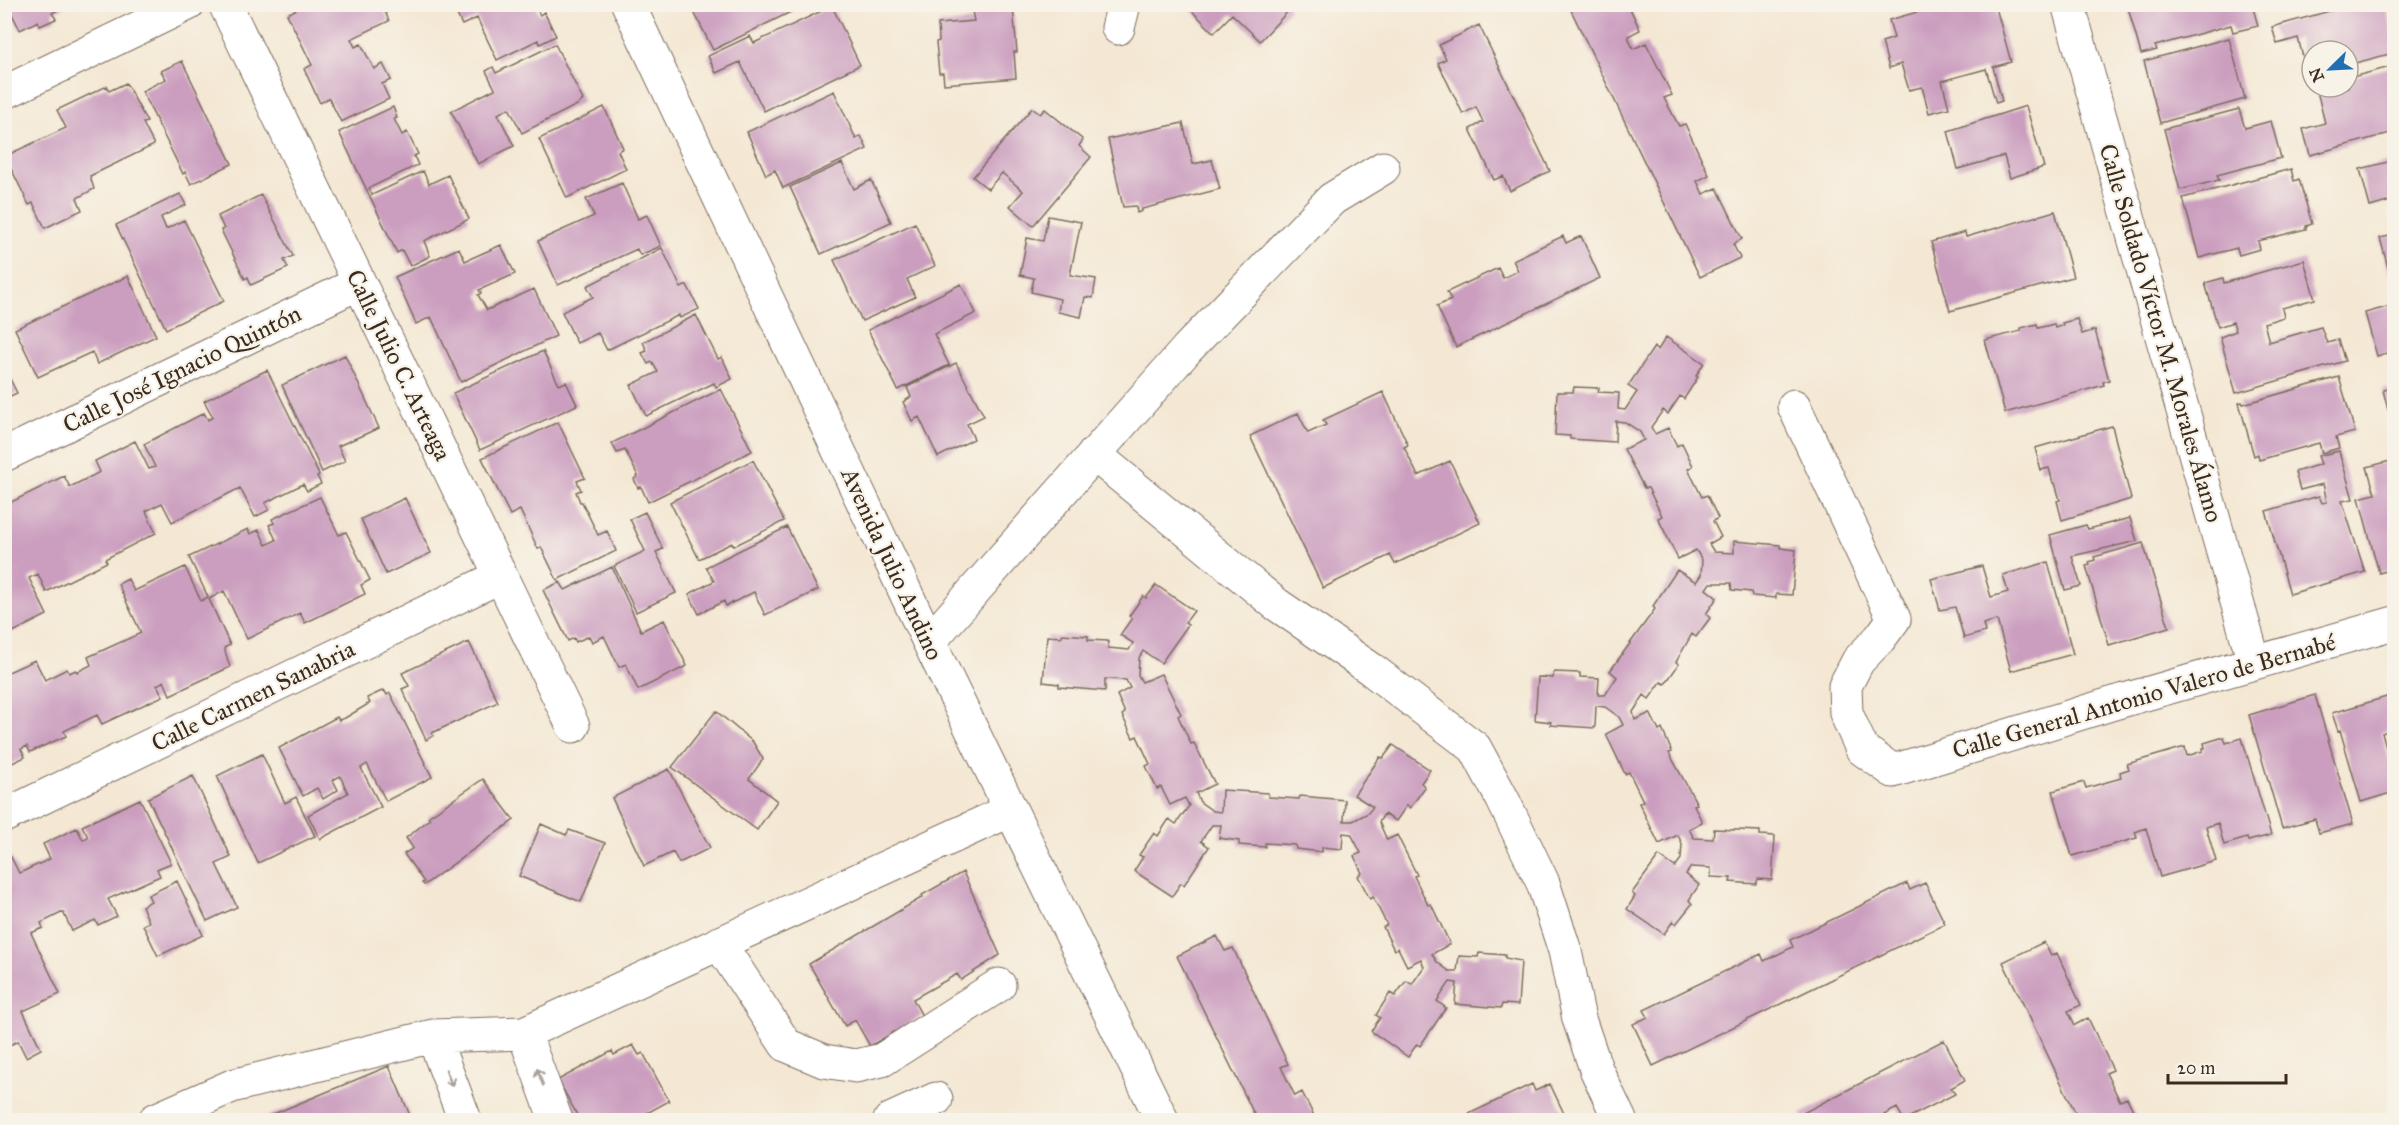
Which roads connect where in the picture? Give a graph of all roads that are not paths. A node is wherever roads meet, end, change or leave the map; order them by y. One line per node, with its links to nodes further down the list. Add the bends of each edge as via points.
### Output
1 (188, 4): 5 (street)
2 (225, 4): 7 (street, Calle Julio C. Arteaga)
3 (628, 4): 13 (street, Avenida Julio Andino)
4 (2068, 4): 14 (street, Calle Soldado Víctor M. Morales Álamo)
5 (4, 93)
6 (1383, 168): 9 (street, via 1332,199 1188,348)
7 (359, 283): 10 (street, Calle José Ignacio Quintón); 11 (street, Calle Julio C. Arteaga)
8 (1794, 406): 14 (street, Calle General Antonio Valero de Bernabé, via 1894,619 1858,660 1845,686 1846,713 1862,749 1893,771)
9 (1095, 454): 13 (street); 28 (street, via 1276,604 1371,669 1475,748 1543,883 1565,951 1579,1019 1596,1069)
10 (4, 455)
11 (501, 576): 15 (street, Calle Julio C. Arteaga); 17 (street, Calle Carmen Sanabria)
12 (2394, 623): 14 (street, Calle General Antonio Valero de Bernabé)
13 (929, 642): 16 (street, Avenida Julio Andino)
14 (2254, 662)
15 (573, 726)
16 (1011, 810): 18 (street); 27 (street, Avenida Julio Andino)
17 (4, 816)
18 (719, 943): 19 (street, via 786,1045 824,1061 856,1066 882,1060); 20 (street)
19 (999, 985)
20 (524, 1033): 21 (street); 25 (street, one-way to 20)
21 (434, 1036): 23 (street, via 232,1086); 24 (street, one-way to 24)
22 (936, 1098): 26 (street)
23 (155, 1120)
24 (465, 1120)
25 (556, 1120)
26 (890, 1120)
27 (1162, 1120)
28 (1620, 1120)

